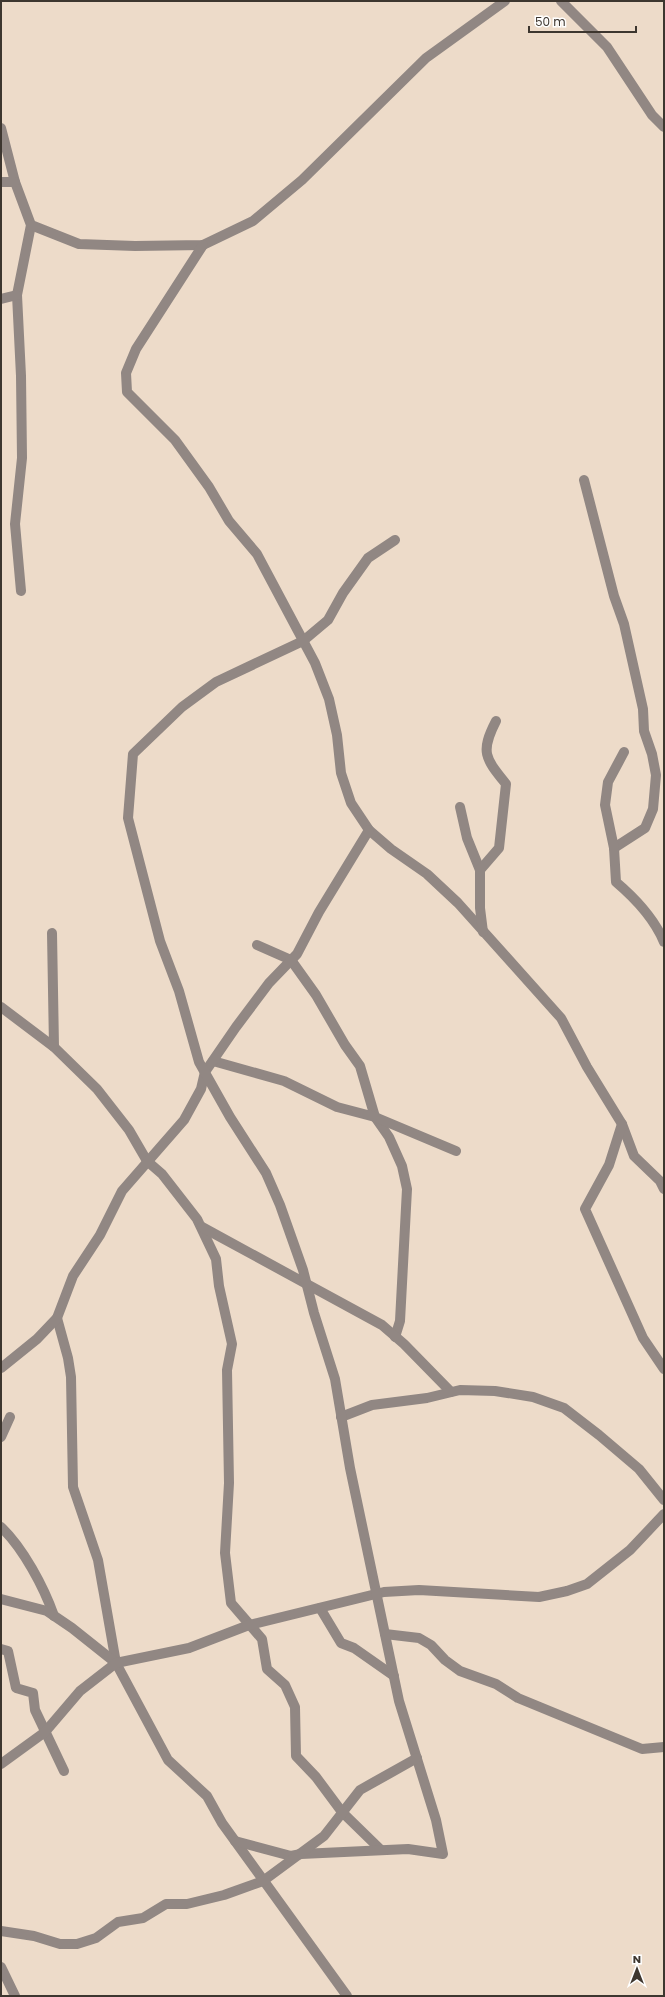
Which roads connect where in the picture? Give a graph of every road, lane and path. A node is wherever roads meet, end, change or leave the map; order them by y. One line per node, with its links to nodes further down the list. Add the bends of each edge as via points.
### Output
1 (505, 1): 8 (street, via 426,58 302,180 253,221)
2 (561, 1): 3 (street, via 607,47 652,115)
3 (664, 127)
4 (1, 128): 6 (street)
5 (1, 182): 6 (street)
6 (15, 182): 7 (street)
7 (31, 225): 8 (street, via 79,244); 9 (street)
8 (203, 245): 14 (street, via 136,349 126,373 128,392 175,440 209,487 229,521 257,554)
9 (17, 295): 10 (street); 13 (street, via 22,458 15,524)
10 (1, 299)
11 (584, 480): 19 (street, via 614,596 624,624 643,709 644,731 656,775 653,809 645,828)
12 (394, 540): 14 (street, via 368,558 343,593 328,620)
13 (21, 590)
14 (303, 641): 18 (street, via 315,662 329,699 337,735 341,774 351,803); 29 (street, via 216,682 182,707 133,754 128,818 160,941 179,991 199,1062)
15 (496, 720): 20 (street, via 487,737 485,752 491,765 506,784 502,828 499,848)
16 (624, 752): 19 (street, via 608,782 605,805)
17 (460, 807): 20 (street, via 467,838)
18 (369, 830): 21 (street, via 391,849 428,874); 25 (street)
19 (614, 848): 23 (street, via 616,882 639,902)
20 (480, 870): 21 (street)
21 (483, 932): 31 (street, via 561,1018)
22 (52, 933): 27 (street)
23 (664, 942)
24 (257, 945): 25 (street)
25 (292, 960): 28 (street, via 269,983); 30 (street, via 360,1066)
26 (1, 1007): 27 (street)
27 (54, 1047): 33 (street, via 97,1088 129,1130)
28 (213, 1060): 29 (street); 30 (street, via 284,1081 337,1107)
29 (205, 1072): 33 (street, via 201,1088 184,1120); 36 (street, via 266,1173 291,1234)
30 (375, 1117): 32 (street); 38 (street, via 389,1136 402,1166 407,1189 400,1321)
31 (622, 1124): 34 (street, via 634,1156); 40 (street, via 609,1165 585,1209 643,1338)
32 (456, 1151)
33 (147, 1162): 35 (street, via 162,1174); 37 (street, via 122,1191 100,1235 73,1276)
34 (664, 1188)
35 (202, 1227): 36 (street); 52 (street, via 216,1259 219,1286 232,1344 228,1370 229,1483 225,1553 231,1603)
36 (307, 1285): 38 (street, via 377,1322); 43 (street, via 335,1379)
37 (57, 1318): 39 (street, via 37,1339); 55 (street, via 71,1378 73,1487 98,1560)
38 (395, 1337): 41 (street)
39 (1, 1368)
40 (664, 1369)
41 (451, 1392): 43 (street, via 372,1406); 45 (street, via 495,1391 533,1397 564,1408 639,1469)
42 (10, 1417): 44 (street)
43 (341, 1417): 48 (street)
44 (1, 1437)
45 (664, 1500)
46 (664, 1514): 48 (street, via 630,1550 587,1584 566,1591 539,1597 419,1590)
47 (1, 1527): 51 (street, via 22,1554 47,1597)
48 (377, 1594): 50 (street); 53 (street)
49 (1, 1599): 51 (street, via 47,1611)
50 (320, 1608): 52 (street); 56 (street, via 341,1643 354,1648)
51 (54, 1616): 55 (street)
52 (249, 1625): 55 (street, via 189,1648); 62 (street, via 262,1639 267,1669 285,1685 296,1708 296,1756 316,1777)
53 (385, 1634): 56 (street); 58 (street, via 419,1638 431,1645 460,1671 496,1684 518,1698 642,1749)
54 (1, 1649): 57 (street, via 8,1651 16,1688 33,1693 35,1710)
55 (116, 1663): 57 (street, via 80,1691); 63 (street, via 168,1760 207,1796)
56 (394, 1676): 59 (street)
57 (45, 1732): 60 (street); 61 (street)
58 (664, 1747)
59 (417, 1758): 62 (street, via 360,1790); 64 (street, via 436,1820 443,1854 408,1849)
60 (1, 1764)
61 (64, 1771)
62 (342, 1812): 64 (street); 65 (street, via 324,1836)
63 (235, 1841): 65 (street, via 291,1856); 66 (street)
64 (382, 1850): 65 (street)
65 (301, 1854): 66 (street)
66 (263, 1881): 67 (street, via 224,1895 187,1904 166,1904 143,1918 118,1922 96,1938 77,1944 60,1944 34,1936); 70 (street)
67 (1, 1931)
68 (1, 1967): 69 (street)
69 (15, 1996)
70 (347, 1996)

